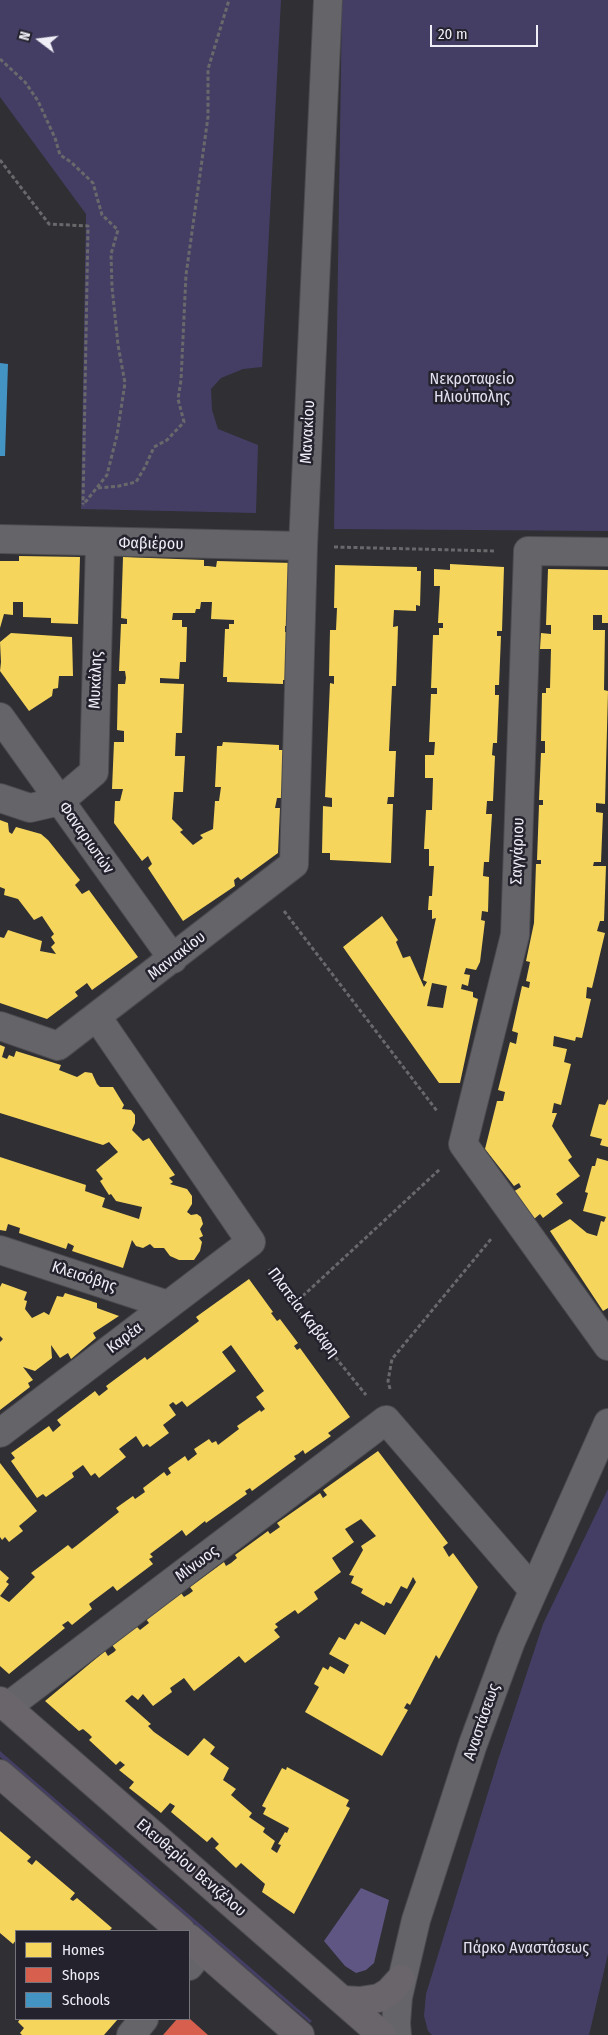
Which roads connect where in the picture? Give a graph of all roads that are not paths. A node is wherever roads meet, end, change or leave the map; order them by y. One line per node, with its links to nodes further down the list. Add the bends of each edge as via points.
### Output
1 (328, 0): 4 (street, Μανακίου)
2 (0, 539): 3 (street, Φαβιέρου)
3 (91, 542): 4 (street, Φαβιέρου); 8 (street, Μυκάλης, via 94,772)
4 (303, 546): 9 (street, Μανακίου)
5 (608, 552): 15 (street, Σαγγάριου, via 528,551 515,935 463,1144)
6 (0, 717): 8 (street, Φαναριωτών)
7 (0, 798): 8 (street, via 30,808)
8 (60, 800): 10 (street, Φαναριωτών)
9 (294, 864): 10 (street, Μανιακίου)
10 (172, 959): 11 (street, Μανιακίου)
11 (97, 1017): 12 (street, Μανιακίου, via 58,1046); 14 (street, Καρέα, via 250,1242)
12 (0, 1026)
13 (0, 1250): 14 (street, Κλεισόβης)
14 (168, 1305): 17 (street, Καρέα)
15 (608, 1346)
16 (608, 1422): 18 (street, Αναστάσεως)
17 (0, 1433)
18 (534, 1590): 19 (street, Μίνωος, via 389,1408); 23 (street, Αναστάσεως, via 473,1744 416,1920)
19 (4, 1704): 24 (main road, Ελευθερίου Βενιζέλου)
20 (0, 1774): 21 (main road)
21 (180, 1930)
22 (193, 1951): 27 (main road)
23 (401, 1978): 24 (main road, via 379,1998); 29 (street, Αναστάσεως)
24 (343, 2000): 28 (main road, Ελευθερίου Βενιζέλου)
25 (143, 2020): 26 (street)
26 (131, 2035)
27 (300, 2035)
28 (382, 2035)
29 (397, 2035)

